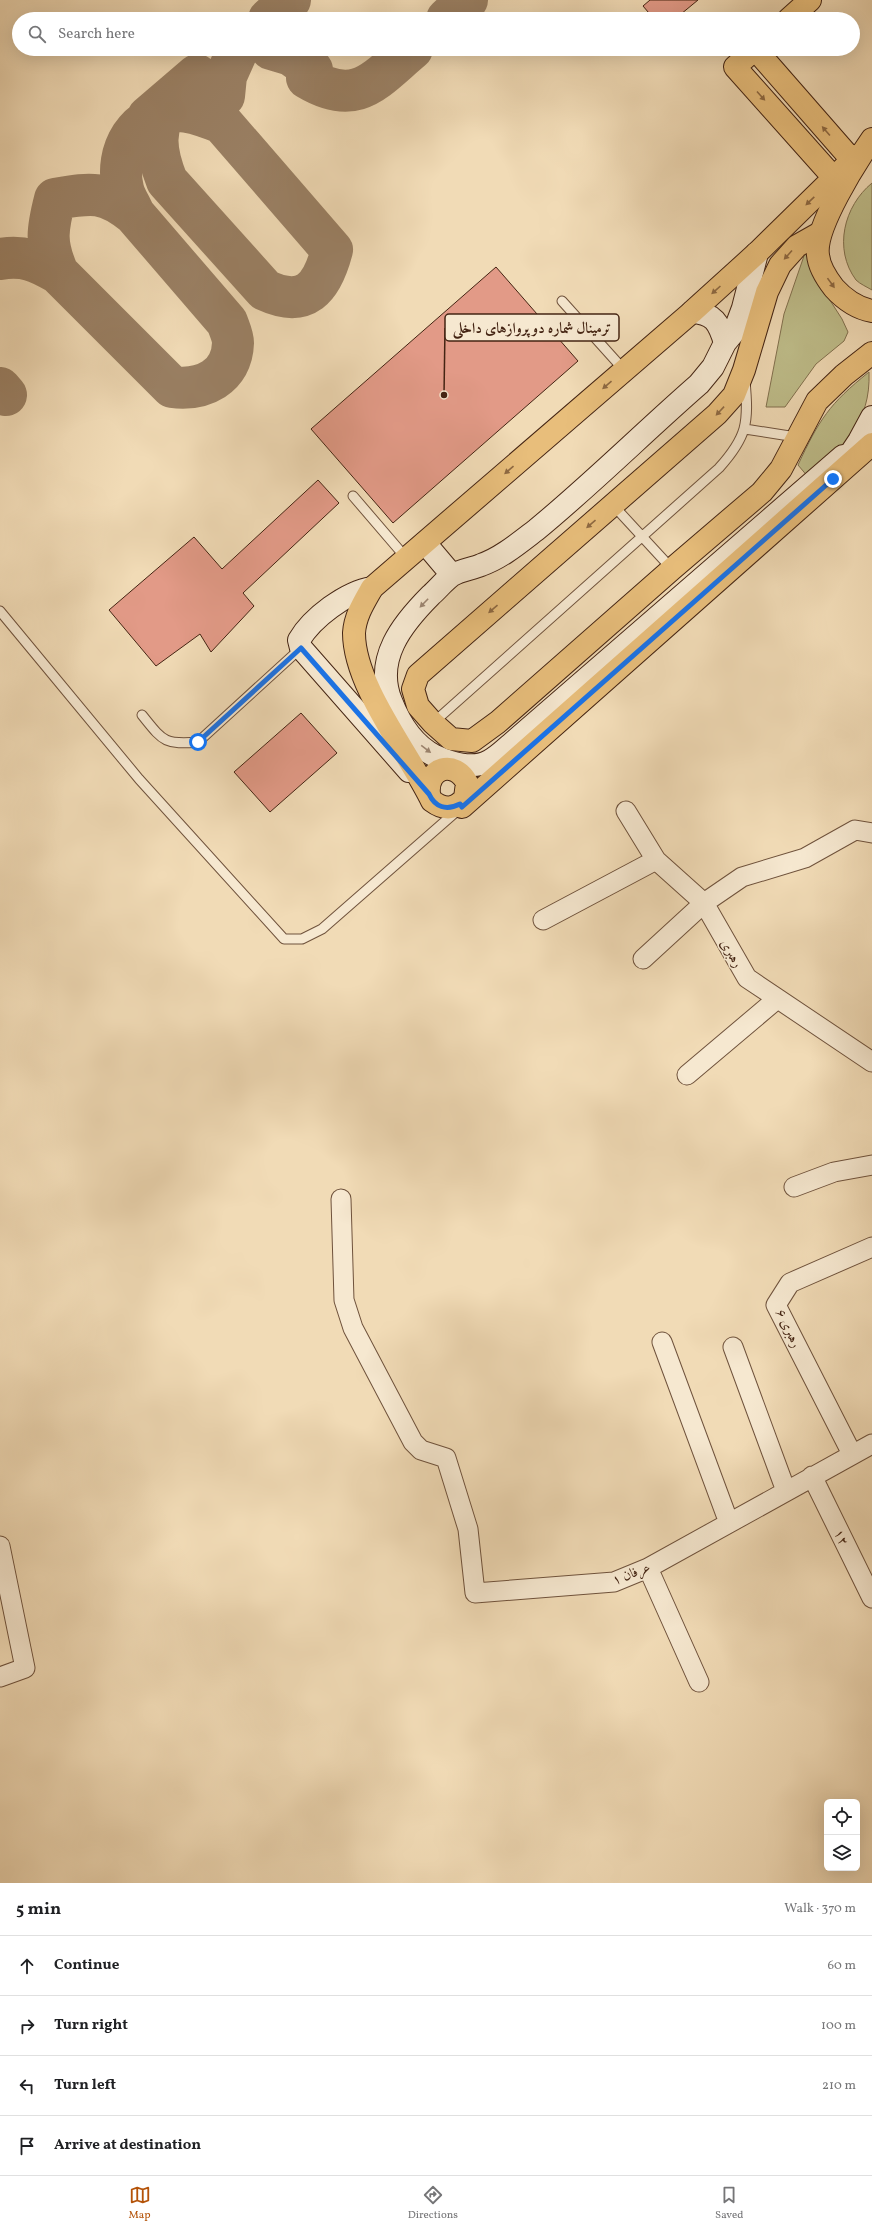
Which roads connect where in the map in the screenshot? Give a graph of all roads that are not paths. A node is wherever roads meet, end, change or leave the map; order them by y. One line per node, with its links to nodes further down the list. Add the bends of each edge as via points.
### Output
1 (810, 0): 2 (main road)
2 (797, 12)
3 (747, 56): 6 (main road, one-way to 6, via 735,67)
4 (763, 56): 5 (main road, one-way to 4)
5 (866, 151): 6 (main road)
6 (840, 179): 7 (main road); 8 (main road, one-way to 8)
7 (820, 233): 10 (main road, one-way to 10, via 818,255 827,280 844,300); 15 (main road, one-way to 15, via 797,246 780,265 767,292)
8 (757, 253): 11 (main road, one-way to 11); 12 (main road, via 743,308 734,332)
9 (562, 301): 14 (lane)
10 (872, 311)
11 (692, 312): 12 (main road, via 703,312 716,320); 14 (main road)
12 (725, 343): 26 (main road, via 713,367 699,384 536,530 503,554 482,565)
13 (872, 353): 18 (main road, via 817,401)
14 (624, 370): 23 (main road, one-way to 23)
15 (744, 370): 17 (lane); 21 (main road, one-way to 21, via 734,395 717,414)
16 (872, 417): 19 (main road)
17 (745, 430): 18 (lane); 22 (lane, via 735,450 719,468)
18 (796, 437): 25 (main road, via 781,469 762,492)
19 (866, 443): 26 (main road, one-way to 19, via 399,630 388,654 386,677 397,718 410,737 428,752 447,761 468,765 488,762 512,744); 33 (main road, via 833,479)
20 (353, 496): 24 (lane)
21 (613, 504): 22 (lane); 31 (main road, one-way to 31, via 418,675 413,689 416,700)
22 (642, 536): 25 (lane); 31 (lane)
23 (425, 543): 24 (main road); 26 (main road)
24 (407, 559): 27 (main road)
25 (672, 569): 31 (main road, via 498,722 472,741 451,739)
26 (452, 575)
27 (372, 588): 29 (main road, via 358,590 345,597 305,630 299,640); 32 (main road, via 360,608 354,632 357,656 365,683)
28 (0, 611): 33 (lane, via 139,779 284,939 302,939 322,929)
29 (301, 648): 30 (lane, via 198,742 178,744 160,738); 32 (main road)
30 (142, 715)
31 (433, 723)
32 (429, 794): 33 (main road, via 432,801 445,808); 33 (main road, via 430,779 436,773 450,769 463,776 467,783 465,798)
33 (461, 805)
34 (626, 811): 36 (street, رهبری)
35 (872, 833): 37 (street, via 855,830 805,858 742,877)
36 (656, 860): 37 (street, رهبری); 38 (street)
37 (704, 903): 39 (street); 40 (street, رهبری, via 747,978)
38 (543, 920)
39 (643, 959)
40 (777, 999): 41 (street, رهبری); 42 (street)
41 (872, 1062)
42 (687, 1075)
43 (872, 1165): 44 (street, via 834,1172)
44 (794, 1187)
45 (341, 1198): 55 (street, عرفان ۱, via 344,1300 353,1328 413,1442 421,1450 446,1458 468,1529 475,1593 614,1582)
46 (872, 1246): 50 (street, رهبری ۶, via 790,1283 776,1305)
47 (662, 1342): 53 (street)
48 (733, 1347): 52 (street)
49 (872, 1444): 50 (street, عرفان ۱)
50 (852, 1454): 51 (street, عرفان ۱)
51 (812, 1476): 52 (street, عرفان ۱); 56 (street, ۱۲)
52 (786, 1491): 53 (street, عرفان ۱)
53 (729, 1522): 55 (street, عرفان ۱)
54 (0, 1546): 57 (street, via 25,1668)
55 (648, 1568): 58 (street)
56 (872, 1598)
57 (0, 1677)
58 (699, 1682)

